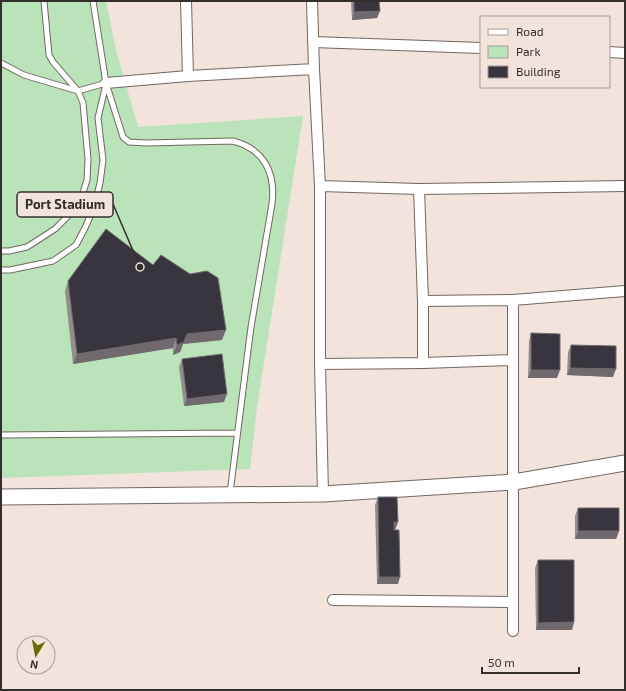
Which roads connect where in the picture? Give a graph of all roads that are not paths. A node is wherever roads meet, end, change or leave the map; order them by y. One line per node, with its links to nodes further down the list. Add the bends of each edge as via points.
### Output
1 (44, 1): 13 (lane, via 50,55)
2 (93, 1): 12 (lane)
3 (186, 1): 11 (street)
4 (312, 1): 5 (street)
5 (313, 42): 6 (street); 10 (street)
6 (480, 48)
7 (610, 52): 8 (street)
8 (625, 53)
9 (1, 63): 13 (lane, via 24,75)
10 (314, 69): 11 (street); 14 (street)
11 (188, 76): 12 (street)
12 (106, 83): 13 (lane); 18 (lane, via 98,118 103,160 100,183 86,228 76,245 53,261); 25 (lane, via 123,137 129,142 233,141 256,150 269,170 273,186 272,204 251,327)
13 (78, 91): 17 (lane, via 83,103 88,159 87,180 79,205 55,229 27,247)
14 (320, 186): 16 (street); 24 (street)
15 (625, 186): 16 (street)
16 (419, 190): 21 (street)
17 (1, 251)
18 (1, 270)
19 (625, 291): 20 (street)
20 (513, 300): 21 (street); 22 (street)
21 (423, 301): 23 (street)
22 (513, 360): 23 (street); 28 (street)
23 (423, 363): 24 (street)
24 (320, 364): 30 (street)
25 (237, 433): 26 (lane); 29 (lane)
26 (1, 435)
27 (625, 463): 28 (main road)
28 (514, 482): 30 (main road); 33 (street)
29 (229, 494): 30 (main road); 31 (main road)
30 (323, 494)
31 (1, 497)
32 (333, 600): 33 (street)
33 (513, 602): 34 (street)
34 (513, 632)

